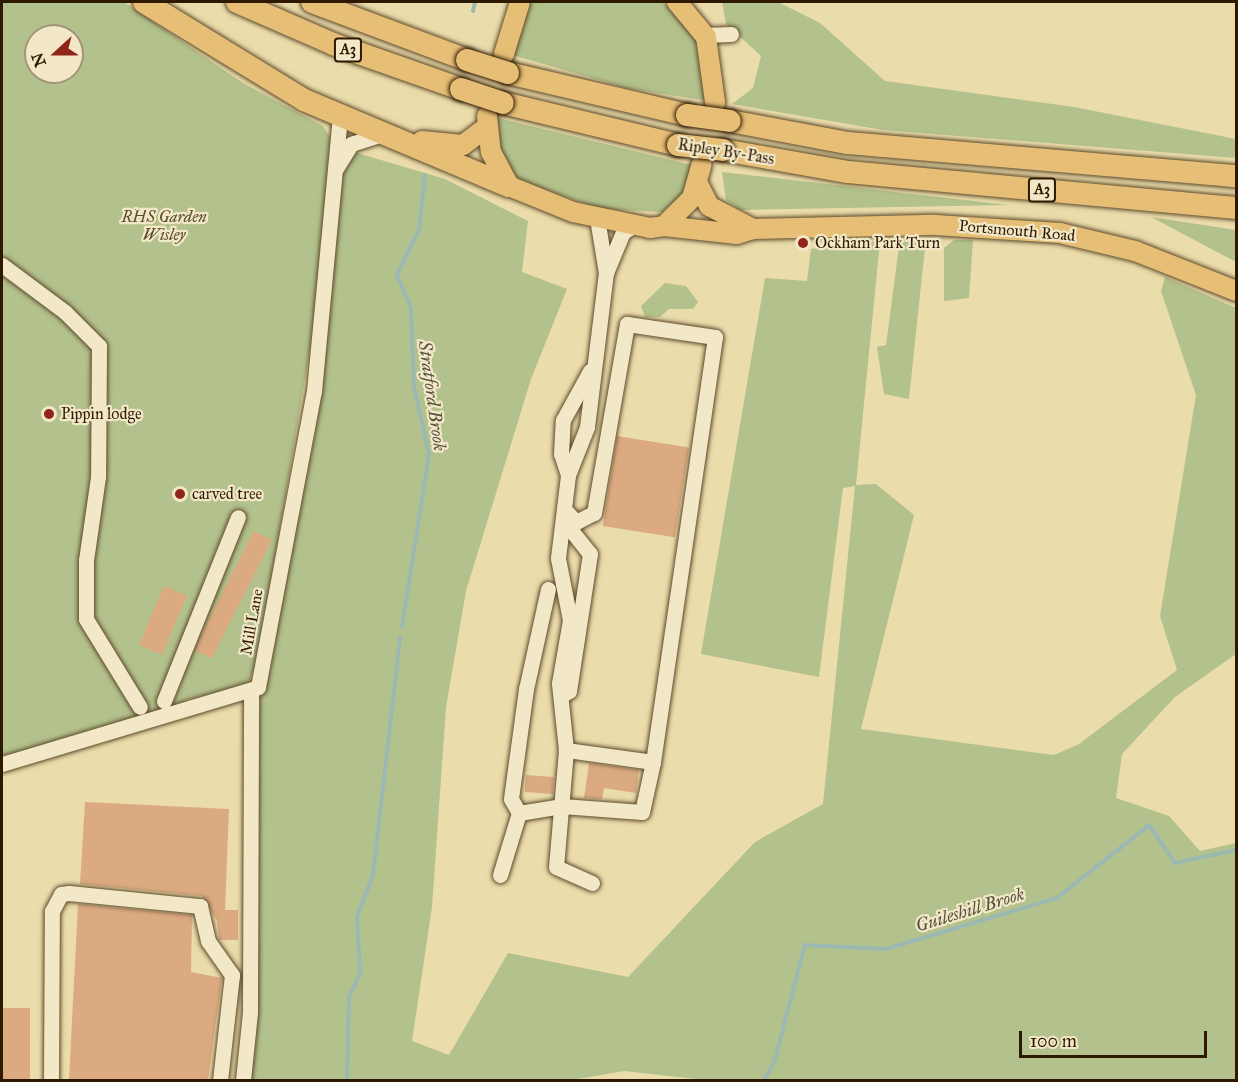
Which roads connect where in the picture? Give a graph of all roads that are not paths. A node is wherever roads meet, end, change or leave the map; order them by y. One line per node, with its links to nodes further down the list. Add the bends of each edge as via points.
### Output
1 (144, 2): 12 (highway, via 228,57)
2 (237, 2): 11 (highway, Ripley By-Pass / A3, bridge, via 333,44 461,89)
3 (312, 2): 9 (highway, Ripley By-Pass / A3, bridge, via 467,60)
4 (520, 2): 9 (main road)
5 (677, 2): 6 (main road)
6 (698, 10): 8 (main road)
7 (731, 34): 8 (street)
8 (704, 35): 10 (main road, via 715,75)
9 (506, 63): 16 (highway, Ripley By-Pass / A3, bridge, via 687,115 848,143)
10 (715, 102)
11 (492, 115): 12 (main road, via 471,141 443,147 354,112); 18 (main road, via 491,152); 19 (highway, Ripley By-Pass / A3, bridge, via 848,172)
12 (340, 118): 13 (highway); 15 (street, Mill Lane)
13 (379, 135): 15 (street, via 351,144); 18 (highway)
14 (702, 164): 17 (main road)
15 (335, 170): 32 (street, Mill Lane, via 334,226 314,391 260,682)
16 (1236, 176)
17 (698, 184): 22 (main road, via 681,213); 23 (main road, Portsmouth Road, via 709,206)
18 (509, 186): 20 (main road, Portsmouth Road, via 535,200)
19 (1236, 208)
20 (597, 218): 21 (main road, Portsmouth Road); 25 (street)
21 (633, 226): 22 (main road, Portsmouth Road); 25 (street, via 623,232)
22 (664, 226): 23 (main road, Portsmouth Road, via 716,234)
23 (753, 229): 26 (main road, Portsmouth Road, via 935,225 1060,233 1135,251)
24 (2, 266): 35 (street, via 65,312 99,346 98,477 86,560 86,619)
25 (606, 273): 27 (street)
26 (1236, 291)
27 (590, 371): 28 (street, via 586,434); 28 (street, via 563,420 561,454)
28 (567, 475): 29 (street)
29 (563, 515): 33 (street, via 558,558 570,620 559,682); 33 (street, via 590,555 569,691); 37 (street, via 576,522 594,513 627,324 715,337)
30 (238, 517): 34 (street)
31 (548, 589): 40 (street, via 526,688 511,799)
32 (251, 693): 38 (street); 44 (street, Mill Lane)
33 (562, 695): 36 (street)
34 (164, 701)
35 (140, 707)
36 (566, 750): 37 (street); 39 (street)
37 (652, 762): 39 (street, via 642,812)
38 (2, 764)
39 (562, 806): 40 (street); 42 (street, via 556,867)
40 (519, 813): 41 (street)
41 (500, 874)
42 (592, 883)
43 (232, 1010): 44 (street); 45 (street, via 232,975 208,941 200,906 61,894 52,911); 46 (street)
44 (250, 1012): 47 (street, Mill Lane)
45 (51, 1080)
46 (220, 1080)
47 (243, 1080)

